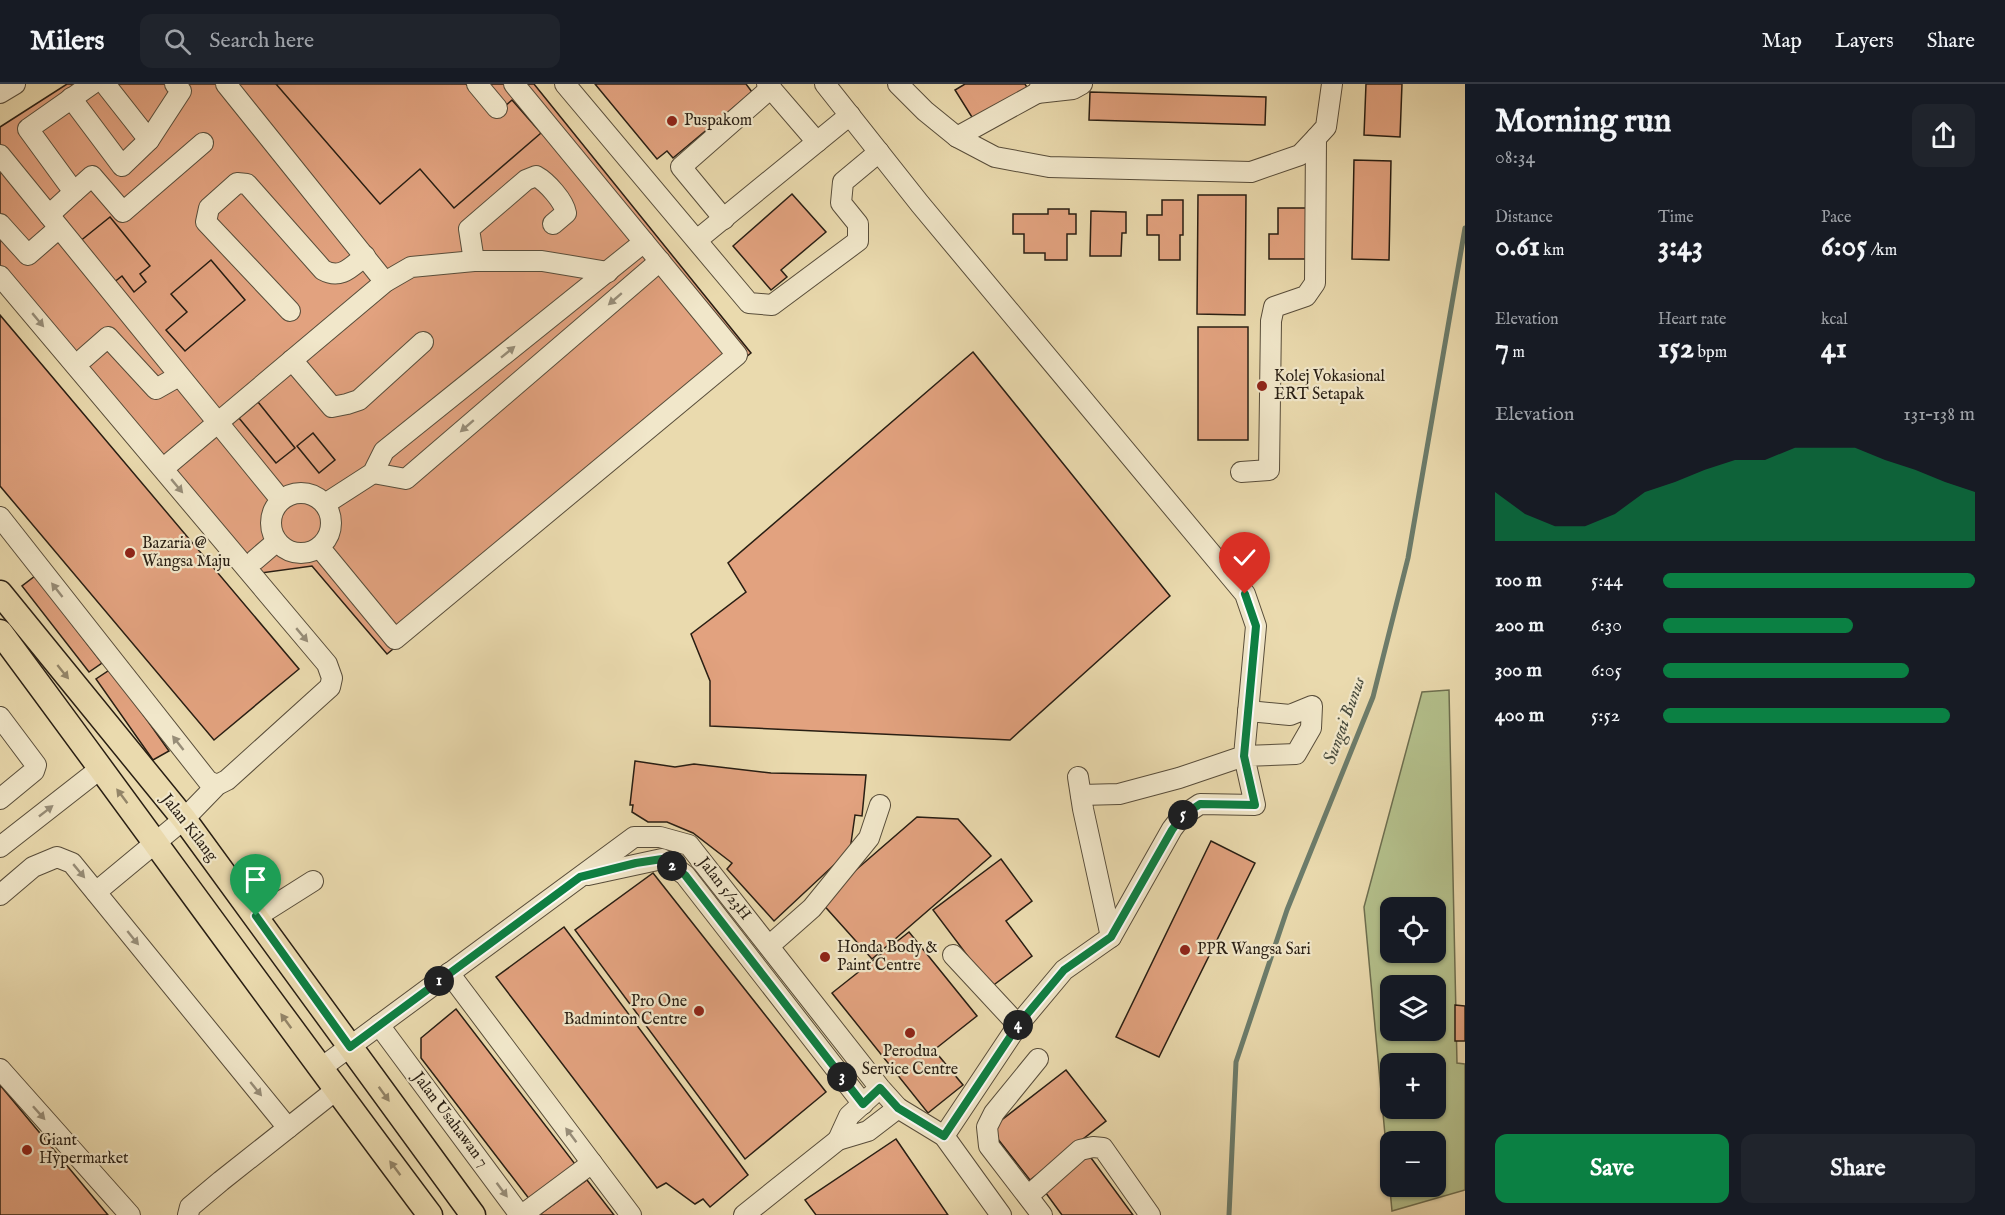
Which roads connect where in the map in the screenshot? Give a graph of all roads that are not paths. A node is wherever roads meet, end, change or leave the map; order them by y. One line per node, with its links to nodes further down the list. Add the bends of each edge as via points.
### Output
1 (15, 84): 15 (street)
2 (92, 84): 16 (street)
3 (105, 84): 21 (street)
4 (175, 84): 21 (street, via 180,91)
5 (226, 84): 33 (street)
6 (477, 84): 17 (street)
7 (514, 84): 32 (street)
8 (565, 84): 31 (street)
9 (825, 84): 18 (street)
10 (898, 84): 19 (street)
11 (1082, 84): 14 (street, via 1073,89)
12 (1332, 84): 20 (street, via 1326,127)
13 (769, 86): 22 (street); 27 (street, via 681,166)
14 (1040, 88): 19 (street)
15 (0, 93)
16 (71, 98): 21 (street, via 122,166); 26 (street, via 28,129)
17 (497, 108)
18 (850, 115): 22 (street); 24 (street)
19 (957, 136): 20 (street, via 995,157 1049,166 1251,172 1300,155)
20 (1316, 138): 46 (street, via 1315,283 1306,296 1274,307 1269,470)
21 (149, 140)
22 (817, 142): 27 (street)
23 (203, 143): 26 (street, via 123,212 92,177)
24 (879, 152): 31 (street, via 843,182 841,203 858,224 858,241 772,305 749,303); 56 (street, via 1245,594 1256,626)
25 (0, 154): 28 (street)
26 (74, 192): 28 (street)
27 (724, 219): 31 (street)
28 (54, 222): 29 (street, via 28,255); 43 (street)
29 (0, 224)
30 (554, 224): 34 (street, via 566,213 565,206 542,179 536,176 526,180 469,229)
31 (697, 240)
32 (644, 242): 35 (street); 36 (street)
33 (365, 256): 38 (street); 39 (street, via 340,274 331,275 247,184 237,183 208,208 206,222)
34 (474, 261): 36 (street, via 542,261); 38 (street, via 411,267)
35 (660, 261): 47 (street, one-way to 47, via 406,479); 52 (street, via 737,355 395,639)
36 (608, 272): 47 (street, one-way to 36, via 384,451)
37 (0, 276): 60 (street, one-way to 60, via 327,664 332,678 330,687)
38 (385, 282): 42 (street)
39 (290, 311)
40 (423, 342): 42 (street, via 359,400 332,407)
41 (84, 358): 43 (street, via 108,337 156,389)
42 (292, 360): 44 (street)
43 (179, 376): 44 (street)
44 (217, 424): 45 (street); 48 (street)
45 (171, 462)
46 (1241, 472)
47 (373, 473): 49 (street)
48 (281, 500): 49 (street, via 296,494 313,495); 51 (street, via 273,513 271,530)
49 (325, 504): 52 (street, via 331,518 329,536)
50 (0, 517): 60 (street, one-way to 50, via 208,781)
51 (276, 542): 52 (street, via 288,551 306,554); 53 (street)
52 (320, 548)
53 (255, 560)
54 (0, 593): 63 (main road, Jalan Kilang, one-way to 63)
55 (0, 632): 59 (main road, Jalan Kilang)
56 (1248, 711): 58 (street); 58 (street, via 1290,715 1312,706 1311,728 1296,754)
57 (0, 717): 61 (street, via 36,765)
58 (1244, 756): 71 (street, via 1255,805 1200,804 1182,816); 71 (street, via 1119,794 1080,786)
59 (101, 768): 64 (main road, Jalan Kilang, one-way to 59); 65 (street, one-way to 59)
60 (217, 785): 63 (street)
61 (0, 799)
62 (880, 805): 72 (street, via 869,838 812,908)
63 (184, 819): 64 (street); 70 (main road, Jalan Kilang)
64 (157, 843): 68 (street); 79 (main road, Jalan Kilang, one-way to 64)
65 (0, 847)
66 (580, 877): 72 (street, Jalan 5/23H, via 634,837 660,837 689,845); 74 (street, Jalan 5/23H); 83 (street, via 662,859 685,875)
67 (313, 881): 70 (street)
68 (96, 892): 69 (street, one-way to 68, via 33,867 57,857 72,863); 85 (street, one-way to 85)
69 (0, 895)
70 (256, 916): 77 (main road, Jalan Kilang)
71 (1111, 937): 76 (street, via 1064,970)
72 (769, 946): 81 (street, Jalan 5/23H)
73 (953, 955): 76 (street)
74 (449, 973): 75 (street, Jalan 5/23H); 88 (street, one-way to 74)
75 (379, 1025): 77 (street, Jalan 5/23H); 95 (street, Jalan Usahawan 7, one-way to 95)
76 (1018, 1025): 86 (street)
77 (350, 1047): 79 (street, Jalan 5/23H); 94 (main road, Jalan Kilang, one-way to 94)
78 (1038, 1059): 89 (street, via 987,1127 989,1146)
79 (321, 1068): 82 (main road, Jalan Kilang)
80 (0, 1069): 91 (street, one-way to 91)
81 (880, 1088): 83 (street); 84 (street, Jalan 5/23H)
82 (336, 1090): 85 (street); 93 (main road, Jalan Kilang, one-way to 82)
83 (863, 1104): 87 (street, via 849,1116)
84 (898, 1108): 86 (street, Jalan 5/23H); 87 (street, via 868,1131)
85 (288, 1128): 92 (street, via 221,1181 190,1208)
86 (944, 1136): 90 (street, Jalan 5/23H)
87 (838, 1140): 97 (street)
88 (592, 1163): 95 (street); 96 (street)
89 (1025, 1192): 90 (street); 98 (street); 99 (street, via 1080,1150 1103,1148)
90 (998, 1211)
91 (130, 1215)
92 (188, 1215)
93 (430, 1215)
94 (473, 1215)
95 (521, 1215)
96 (631, 1215)
97 (744, 1215)
98 (1042, 1215)
99 (1150, 1215)

